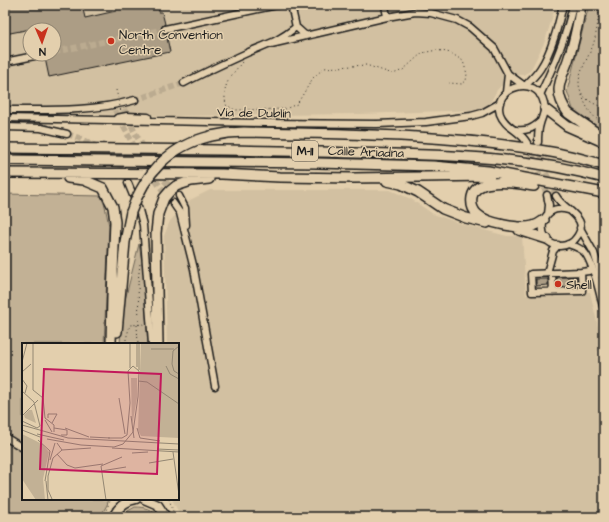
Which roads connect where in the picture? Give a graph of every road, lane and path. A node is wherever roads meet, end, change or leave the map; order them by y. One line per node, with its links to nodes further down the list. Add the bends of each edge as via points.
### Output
1 (276, 5): 10 (street)
2 (291, 5): 9 (street)
3 (385, 5): 8 (street)
4 (563, 5): 19 (street, via 544,62)
5 (573, 5): 23 (street, via 560,51)
6 (581, 5): 37 (highway, via 577,29 560,83 560,96 568,113)
7 (599, 5): 22 (path, via 594,40 580,74)
8 (387, 17): 11 (street); 16 (street, via 415,12 431,13 457,20 470,27 494,48)
9 (296, 27): 11 (street); 12 (street)
10 (166, 29)
11 (306, 36): 12 (street)
12 (271, 44): 13 (street)
13 (249, 52): 17 (street); 18 (path, via 225,84 226,105 235,110 285,109 297,104 313,78 324,68 366,65 393,74 403,70 422,54 436,50 451,53 463,61 467,74 466,81 462,84)
14 (22, 59): 15 (street)
15 (5, 62)
16 (508, 74): 19 (street); 21 (street)
17 (184, 82)
18 (449, 83)
19 (524, 85): 21 (street); 23 (street)
20 (116, 90): 28 (path, bridge)
21 (506, 92): 26 (street)
22 (581, 92): 27 (path, via 593,104); 33 (path, via 586,107)
23 (540, 95): 29 (street)
24 (135, 100): 25 (street)
25 (127, 103): 28 (street); 28 (street)
26 (500, 103): 31 (street, Vía de Dublín, via 471,116 426,122 369,124); 35 (street, via 502,120)
27 (604, 108)
28 (118, 109): 30 (street)
29 (545, 109): 32 (street); 40 (highway, via 567,126)
30 (5, 110)
31 (5, 118)
32 (540, 122): 35 (street, via 534,128 525,131); 38 (street)
33 (604, 124)
34 (5, 127): 36 (street, via 41,128)
35 (516, 130): 39 (street)
36 (67, 134)
37 (604, 138)
38 (538, 142)
39 (527, 143)
40 (604, 143)
41 (5, 148): 48 (highway, Calle Ariadna / M-11, via 271,150 477,157 561,168)
42 (5, 160): 45 (highway, Calle Ariadna / M-11, via 417,166 471,169)
43 (604, 165): 72 (highway, bridge, via 552,152 474,141 401,135 244,132 200,139 182,147 160,164 143,184 131,212 125,242)
44 (5, 174): 46 (highway, via 222,174); 71 (highway, via 80,179 103,188 113,208 115,222)
45 (513, 176): 47 (highway); 51 (highway, Calle Ariadna / M-11)
46 (280, 177): 47 (highway); 76 (highway, via 190,181 176,186 164,198 156,222)
47 (364, 178): 59 (highway, via 401,184 443,209 466,218)
48 (604, 178)
49 (128, 183): 75 (street, via 142,225)
50 (547, 195): 56 (street, via 549,205)
51 (604, 195): 56 (highway, via 510,183 482,185 473,194 473,209 490,221 524,227 538,224)
52 (179, 196): 58 (street, via 185,208)
53 (556, 196): 55 (street)
54 (173, 203): 58 (street, via 180,213)
55 (568, 210): 56 (street, via 557,209); 57 (street, via 577,216)
56 (546, 217): 59 (street, via 543,228)
57 (580, 228): 60 (street, via 575,240); 66 (street, via 594,253)
58 (186, 236): 77 (street)
59 (547, 239): 61 (street)
60 (568, 244): 61 (street); 63 (street, via 584,252)
61 (558, 245): 65 (street, via 553,251)
62 (140, 261): 70 (path)
63 (592, 268): 64 (street); 68 (street)
64 (581, 272): 65 (street); 67 (street, via 582,291)
65 (549, 273): 67 (street); 67 (street, via 531,274 532,292)
66 (604, 284)
67 (553, 292)
68 (604, 310)
69 (147, 324): 70 (path)
70 (138, 325): 73 (path, via 130,325); 74 (path)
71 (111, 343)
72 (116, 343)
73 (126, 343)
74 (138, 343)
75 (152, 343)
76 (158, 343)
77 (215, 386)
78 (5, 437): 79 (street)
79 (22, 447)
80 (111, 500): 88 (path)
81 (118, 500): 86 (main road)
82 (133, 500): 86 (main road)
83 (147, 500): 87 (main road)
84 (162, 500): 87 (main road)
85 (169, 500): 91 (path)
86 (118, 508): 89 (main road)
87 (162, 509): 90 (main road)
88 (103, 517)
89 (113, 517)
90 (166, 517)
91 (175, 517)

